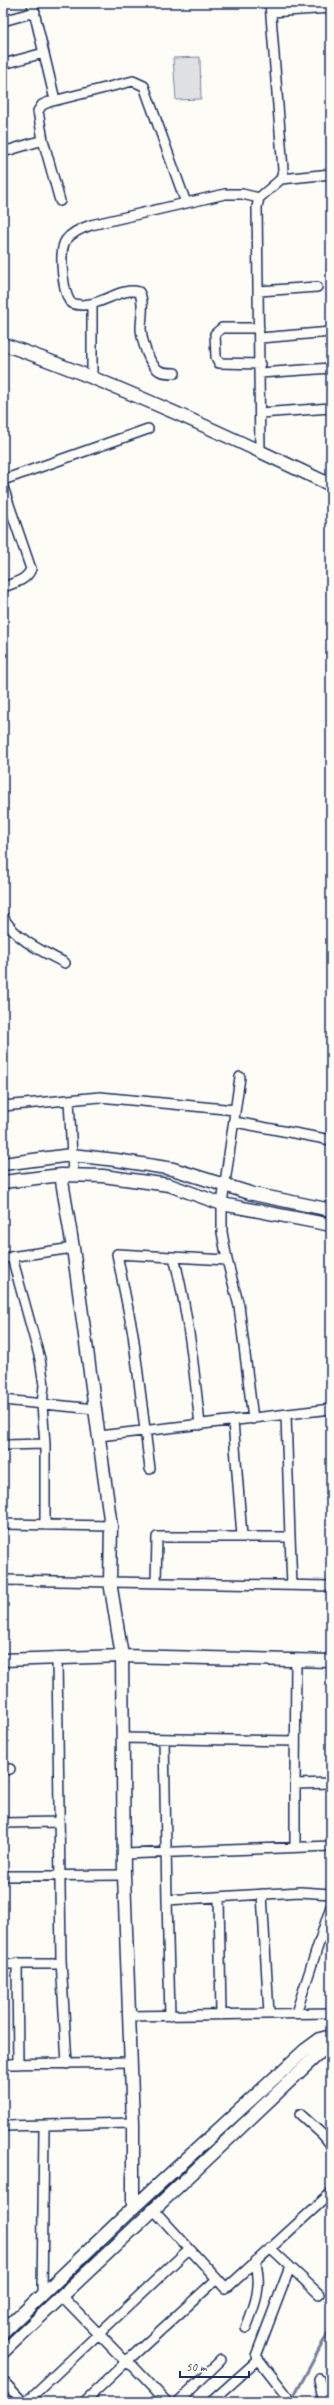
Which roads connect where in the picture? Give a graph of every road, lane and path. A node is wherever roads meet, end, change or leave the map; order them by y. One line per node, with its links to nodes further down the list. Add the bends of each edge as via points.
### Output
1 (32, 3): 4 (street)
2 (270, 8): 3 (street); 12 (street, via 282,160)
3 (331, 8)
4 (35, 12): 5 (street); 6 (street)
5 (3, 21)
6 (44, 53): 7 (street); 8 (street)
7 (3, 64)
8 (55, 100): 9 (street, via 42,105 38,111); 15 (street, via 133,81 141,82)
9 (43, 140): 10 (street); 14 (street)
10 (3, 152)
11 (331, 174): 12 (street)
12 (281, 179): 13 (street)
13 (259, 198): 15 (street, via 225,194); 17 (street)
14 (60, 202)
15 (186, 203): 18 (street, via 91,225 72,234 66,240 62,248 66,297 76,305)
16 (317, 287): 17 (street)
17 (259, 291): 19 (street)
18 (92, 304): 25 (street, via 125,292 139,292 142,301 141,331 146,353 157,371); 26 (street)
19 (259, 328): 21 (street); 23 (street, via 218,330 215,334 215,349 217,361 223,365)
20 (331, 332): 21 (street)
21 (260, 338): 23 (street)
22 (3, 344): 26 (street)
23 (260, 368): 24 (street); 28 (street)
24 (331, 368)
25 (175, 373)
26 (92, 377): 30 (street)
27 (331, 408): 28 (street)
28 (260, 413): 30 (street)
29 (148, 429): 31 (street)
30 (260, 451): 32 (street)
31 (3, 480)
32 (331, 485)
33 (3, 487): 34 (street, via 30,569 28,576 23,580)
34 (3, 587)
35 (3, 916): 36 (street, via 8,926 22,939)
36 (65, 963)
37 (240, 1077): 40 (street)
38 (70, 1100): 39 (street); 40 (street, via 100,1097); 43 (street)
39 (3, 1106)
40 (236, 1110): 41 (street)
41 (235, 1122): 42 (street); 48 (street)
42 (331, 1140)
43 (71, 1155): 44 (street); 46 (street); 48 (street, via 174,1169)
44 (3, 1164)
45 (61, 1175): 46 (street); 47 (street); 52 (street)
46 (73, 1175): 49 (street, via 102,1176 169,1185)
47 (3, 1182)
48 (224, 1186): 49 (street); 50 (street)
49 (222, 1204): 51 (street); 55 (street, via 222,1232)
50 (331, 1210)
51 (331, 1225)
52 (74, 1248): 53 (street); 58 (street)
53 (8, 1257): 57 (street, via 40,1359 44,1385)
54 (174, 1257): 55 (street); 63 (street, via 184,1298); 64 (street, via 117,1254 133,1334)
55 (227, 1260): 61 (street, via 239,1306)
56 (3, 1400): 57 (street)
57 (42, 1404): 58 (street); 66 (street)
58 (95, 1409): 65 (street)
59 (331, 1409): 60 (street)
60 (286, 1415): 61 (street); 73 (street)
61 (253, 1419): 62 (street)
62 (233, 1421): 63 (street); 72 (street)
63 (200, 1425): 64 (street)
64 (145, 1431): 65 (street); 68 (street)
65 (99, 1436): 71 (street)
66 (45, 1444): 67 (street); 70 (street)
67 (3, 1445)
68 (150, 1469)
69 (3, 1524): 70 (street)
70 (45, 1525): 71 (street)
71 (111, 1526): 75 (street)
72 (242, 1536): 73 (street); 76 (street, via 157,1537)
73 (290, 1537): 77 (street)
74 (3, 1580): 75 (street)
75 (110, 1582): 76 (street); 79 (street)
76 (156, 1583): 77 (street)
77 (292, 1586): 78 (street)
78 (331, 1586)
79 (122, 1656): 80 (street); 82 (street); 84 (street)
80 (57, 1658): 81 (street); 89 (street)
81 (3, 1660)
82 (296, 1660): 83 (street); 86 (street)
83 (331, 1661)
84 (123, 1738): 85 (street); 94 (street)
85 (164, 1739): 86 (street); 93 (street)
86 (295, 1741): 88 (street)
87 (331, 1783): 88 (street)
88 (295, 1784): 91 (street)
89 (58, 1822): 90 (street); 97 (street)
90 (3, 1823)
91 (295, 1846): 92 (street); 93 (street)
92 (331, 1846)
93 (166, 1852): 94 (street); 101 (street)
94 (124, 1854): 95 (street)
95 (124, 1875): 97 (street); 110 (street)
96 (3, 1876): 97 (street)
97 (59, 1877): 105 (street)
98 (262, 1894): 99 (street); 100 (street); 107 (street)
99 (331, 1894)
100 (219, 1897): 101 (street); 109 (street)
101 (167, 1900): 111 (street)
102 (331, 1906): 108 (street)
103 (17, 1963): 104 (street); 105 (street); 116 (street)
104 (3, 1964)
105 (61, 1964): 117 (street)
106 (331, 2013): 108 (street)
107 (269, 2014): 108 (street); 109 (street)
108 (296, 2014)
109 (220, 2015): 111 (street)
110 (128, 2016): 111 (street); 114 (street)
111 (170, 2016)
112 (331, 2036): 124 (street, via 320,2039 305,2050)
113 (331, 2042): 125 (street)
114 (130, 2062): 117 (street); 119 (street)
115 (3, 2064): 116 (street)
116 (18, 2064): 117 (street)
117 (67, 2064)
118 (300, 2114): 122 (street)
119 (133, 2123): 121 (street); 124 (street)
120 (3, 2126): 121 (street)
121 (44, 2127): 132 (street)
122 (331, 2145)
123 (331, 2193): 126 (street)
124 (133, 2208): 132 (street)
125 (153, 2209): 127 (street); 133 (street)
126 (270, 2248): 128 (street); 129 (street)
127 (189, 2249): 130 (street); 136 (street)
128 (255, 2261): 130 (street, via 230,2286 225,2288); 134 (street, via 260,2273 259,2282 256,2302)
129 (290, 2267): 131 (street); 139 (street, via 257,2351)
130 (217, 2280): 140 (street)
131 (319, 2294)
132 (42, 2295): 135 (street)
133 (62, 2296): 136 (street); 137 (street)
134 (246, 2328)
135 (3, 2332)
136 (98, 2333): 140 (street); 143 (street)
137 (3, 2352)
138 (221, 2360): 146 (street)
139 (258, 2360): 147 (street); 148 (street, via 285,2393 286,2397)
140 (126, 2362): 144 (street); 145 (street, via 133,2366)
141 (319, 2379): 149 (street)
142 (3, 2381): 143 (street)
143 (24, 2402)
144 (84, 2402)
145 (167, 2402)
146 (178, 2402)
147 (211, 2402)
148 (282, 2402)
149 (324, 2402)

